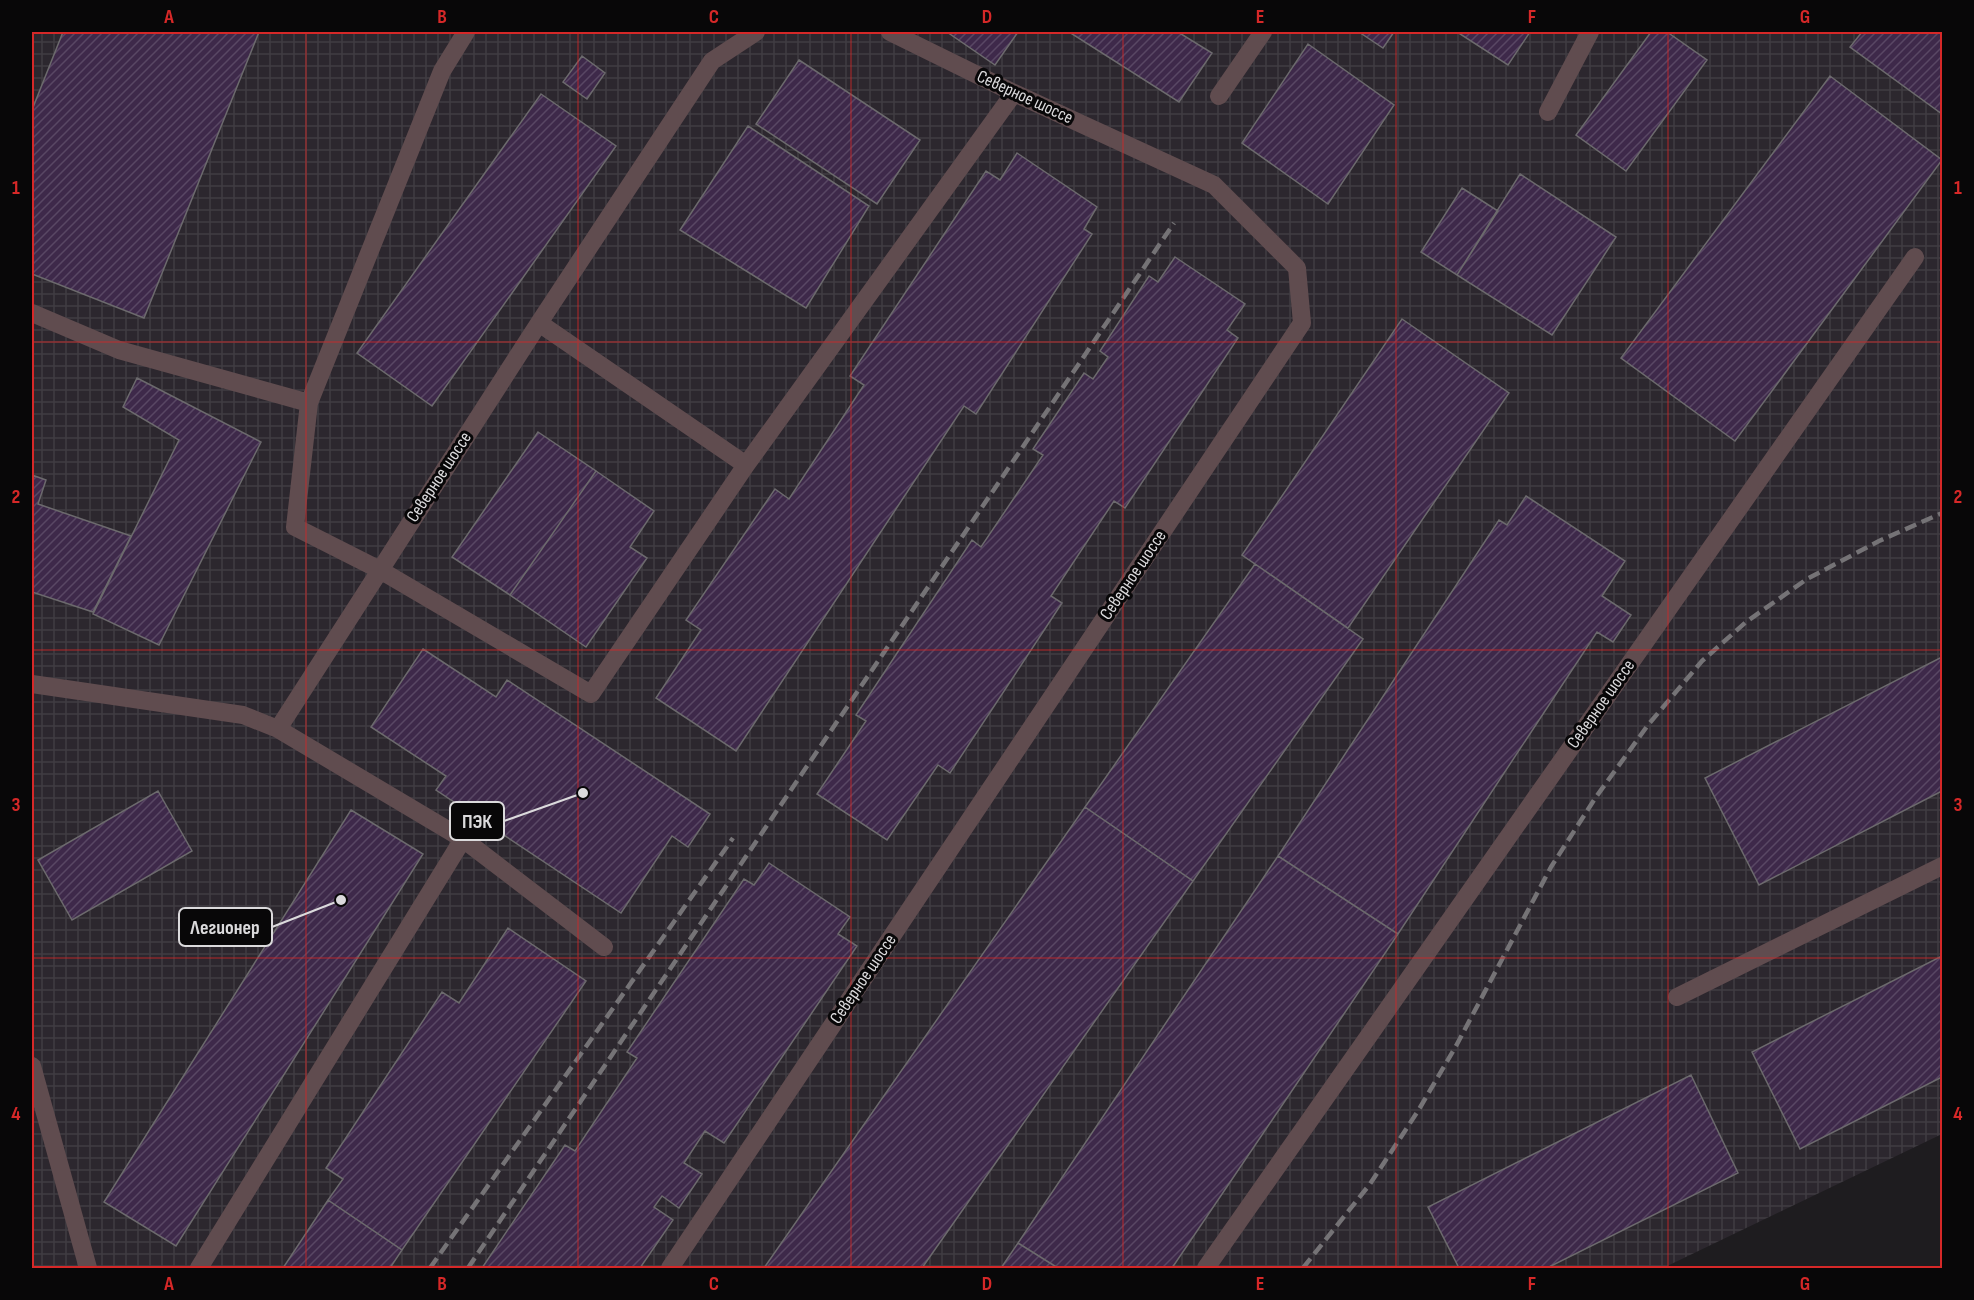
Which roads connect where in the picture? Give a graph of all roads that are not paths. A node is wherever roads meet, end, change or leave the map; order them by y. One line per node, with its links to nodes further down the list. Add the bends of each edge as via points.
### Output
1 (466, 32): 12 (lane, via 442,71)
2 (756, 32): 11 (lane, Северное шоссе, via 712,61)
3 (890, 32): 6 (lane, Северное шоссе)
4 (1263, 32): 7 (lane)
5 (1590, 32): 8 (lane)
6 (1014, 93): 13 (lane); 24 (lane, Северное шоссе, via 1214,185 1297,268 1302,323)
7 (1219, 96)
8 (1548, 112)
9 (1915, 257): 25 (lane, Северное шоссе)
10 (32, 313): 12 (lane, via 119,350)
11 (539, 323): 13 (lane); 14 (lane, Северное шоссе)
12 (309, 402): 14 (lane, via 295,526)
13 (746, 465): 14 (lane, via 591,694)
14 (380, 570): 16 (lane, Северное шоссе)
15 (32, 684): 16 (lane, via 243,715)
16 (278, 729): 17 (lane)
17 (463, 839): 19 (lane); 23 (lane)
18 (1942, 866): 20 (lane)
19 (604, 947)
20 (1677, 998)
21 (32, 1066): 22 (lane)
22 (88, 1269)
23 (199, 1269)
24 (670, 1269)
25 (1206, 1269)

